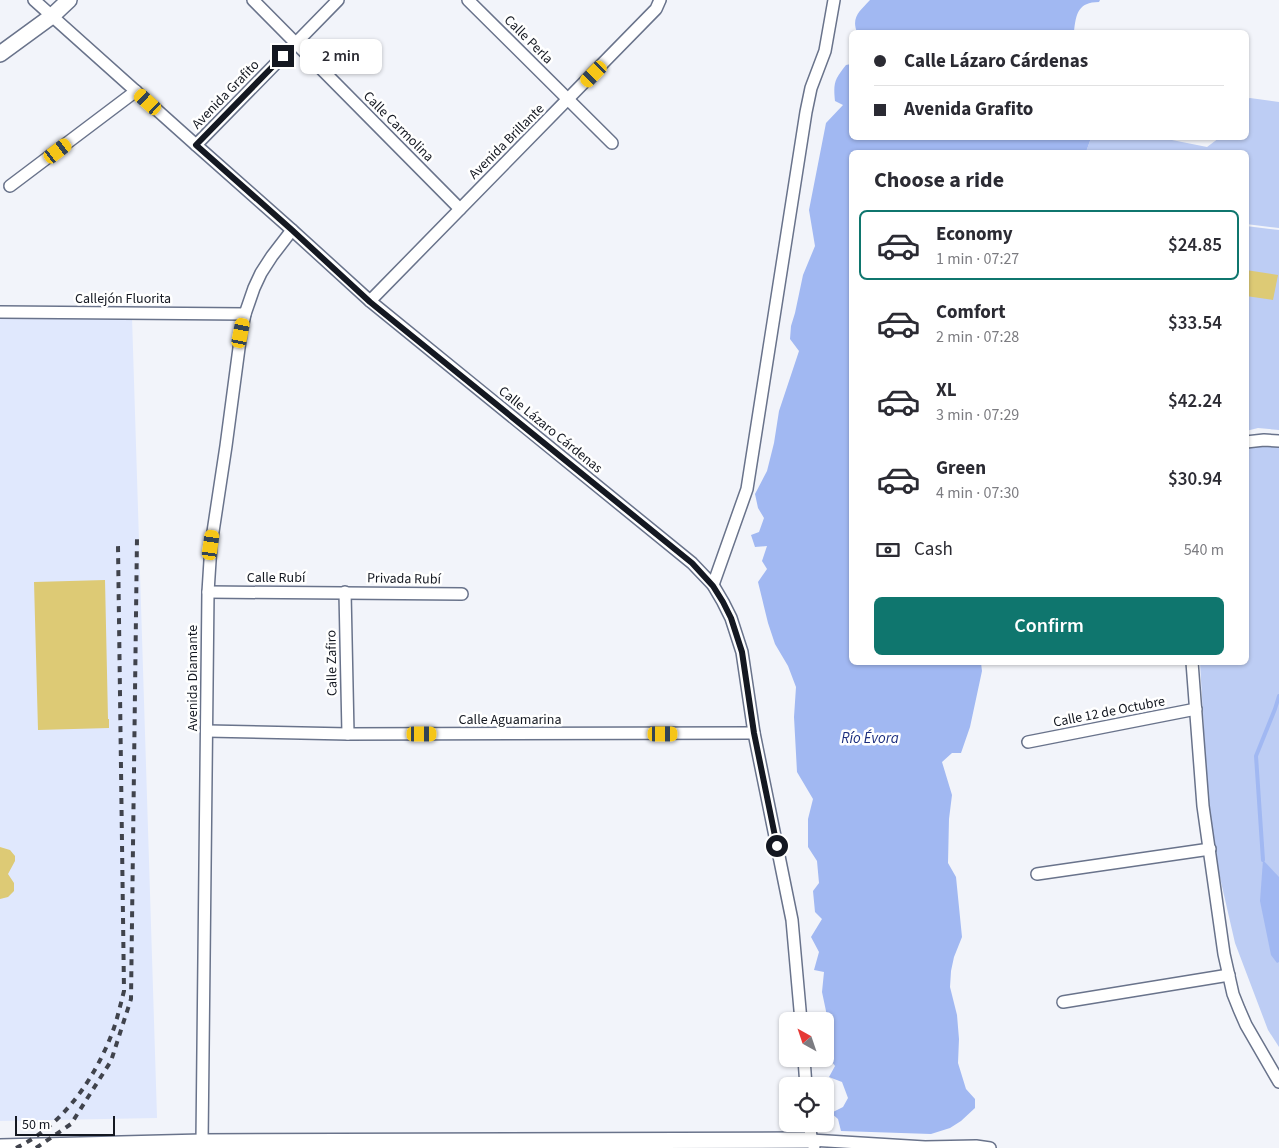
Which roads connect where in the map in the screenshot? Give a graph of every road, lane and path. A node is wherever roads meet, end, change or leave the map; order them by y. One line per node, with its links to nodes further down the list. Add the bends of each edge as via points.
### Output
1 (34, 0): 8 (street, Calle Lázaro Cárdenas)
2 (69, 0): 8 (street)
3 (253, 0): 9 (street, Calle Carmolina)
4 (338, 0): 9 (street, Avenida Grafito)
5 (468, 0): 12 (street, Calle Perla)
6 (660, 0): 12 (street, Avenida Brillante, via 656,8)
7 (834, 0): 23 (street, via 825,51 806,112 747,489)
8 (52, 16): 10 (street); 11 (street, Calle Lázaro Cárdenas)
9 (296, 43): 14 (street, Avenida Grafito); 16 (street, Calle Carmolina)
10 (0, 54)
11 (136, 91): 14 (street, Calle Lázaro Cárdenas); 15 (street)
12 (568, 99): 13 (street, Calle Perla); 16 (street, Avenida Brillante)
13 (612, 143)
14 (196, 145): 17 (street, Calle Lázaro Cárdenas)
15 (10, 186)
16 (460, 209): 18 (street, Avenida Brillante)
17 (292, 230): 18 (street, Calle Lázaro Cárdenas); 20 (street, Avenida Diamante, via 261,273)
18 (370, 302): 23 (street, Calle Lázaro Cárdenas, via 692,563)
19 (0, 312): 20 (street, Callejón Fluorita)
20 (245, 314): 24 (street, Avenida Diamante, via 212,536)
21 (1279, 441): 22 (street)
22 (1249, 442)
23 (713, 586): 30 (street, Calle Lázaro Cárdenas, via 731,618 742,652)
24 (208, 592): 25 (street, Calle Rubí); 29 (street, Avenida Diamante)
25 (345, 592): 26 (street, Privada Rubí); 31 (street, Calle Zafiro)
26 (462, 594)
27 (1192, 665): 28 (street)
28 (1196, 709): 32 (street, Calle 12 de Octubre); 33 (street, via 1203,806)
29 (206, 731): 31 (street, Calle Aguamarina); 39 (street, Avenida Diamante)
30 (754, 733): 31 (street, Calle Aguamarina); 37 (street, Calle Lázaro Cárdenas, via 792,920)
31 (348, 734)
32 (1028, 742)
33 (1210, 849): 34 (street); 35 (street)
34 (1037, 874)
35 (1229, 975): 36 (street); 38 (street, via 1246,1025)
36 (1063, 1002)
37 (799, 1012)
38 (1279, 1082)
39 (202, 1142): 40 (street); 41 (street)
40 (813, 1144): 42 (street)
41 (0, 1147)
42 (990, 1148)

